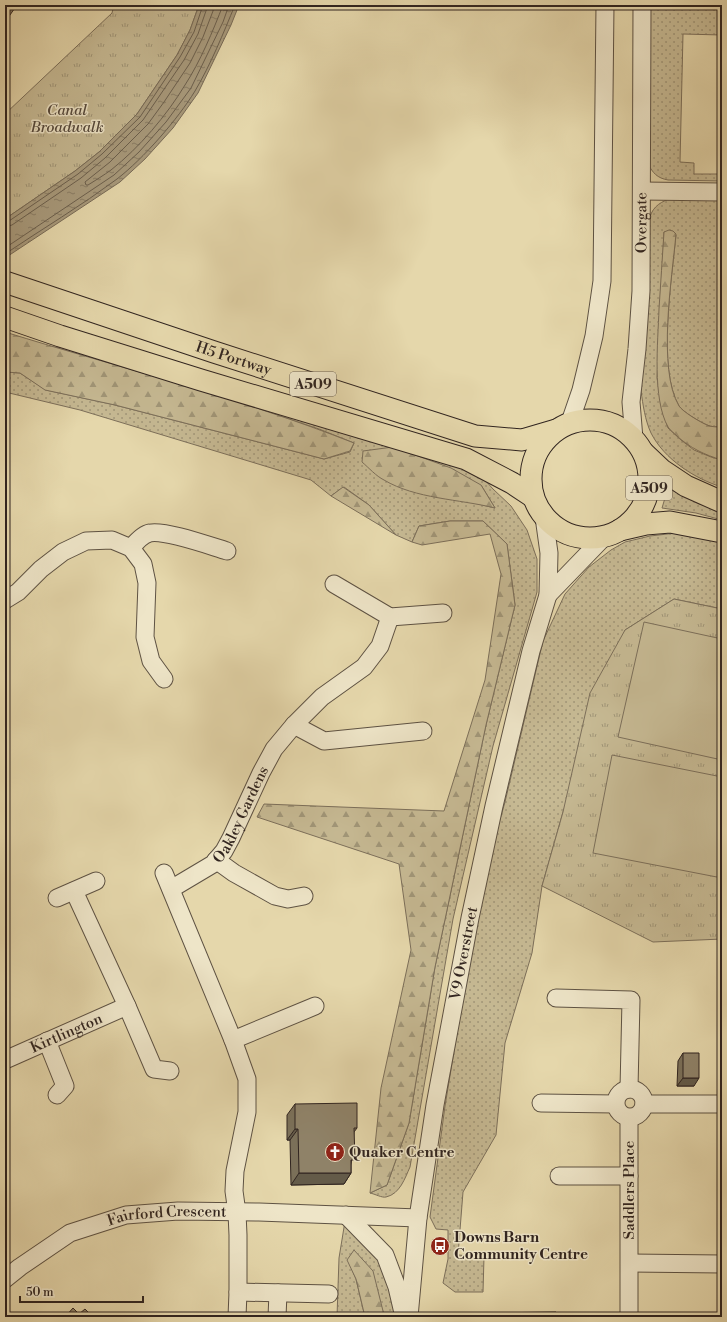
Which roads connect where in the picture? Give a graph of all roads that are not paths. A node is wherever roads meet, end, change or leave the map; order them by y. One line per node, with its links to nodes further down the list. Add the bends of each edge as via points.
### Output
1 (604, 5): 7 (street, via 602,282 594,336 581,390)
2 (642, 5): 3 (street, Overgate)
3 (642, 192): 4 (street); 8 (street, Overgate, via 641,291 631,402)
4 (722, 192)
5 (5, 282): 7 (main road, H5 Portway / A509, via 475,436 522,440)
6 (5, 317): 9 (main road, H5 Portway / A509, via 202,380 466,459)
7 (563, 426): 8 (main road, A509, via 587,419 605,421 621,428); 9 (main road, A509, via 542,443 533,460 530,478)
8 (638, 445): 10 (main road, A509, via 662,470 686,486); 13 (main road, A509, via 649,469 649,487 644,504 634,519)
9 (533, 497): 11 (main road, A509)
10 (722, 502)
11 (544, 517): 13 (main road, A509, via 557,528 572,535 588,538); 17 (street, V9 Overstreet, via 549,553)
12 (722, 532): 13 (main road, A509, via 670,522 646,524)
13 (612, 534): 17 (street, V9 Overstreet)
14 (131, 548): 15 (street, via 150,533 160,533); 18 (street, via 112,540 86,541 63,552 18,592); 21 (street, via 143,564 147,583 145,637 150,661)
15 (227, 551)
16 (334, 584): 20 (street)
17 (548, 595): 49 (street, V9 Overstreet, via 531,651 470,918 434,1105)
18 (5, 600)
19 (443, 613): 20 (street)
20 (390, 616): 22 (street, Oakley Gardens, via 380,646 364,667 322,697)
21 (164, 679)
22 (294, 724): 23 (street, via 324,741); 24 (street, Oakley Gardens, via 274,749 231,838)
23 (423, 731)
24 (216, 860): 27 (street, Oakley Gardens); 29 (street, via 275,896 288,899)
25 (164, 873): 27 (street)
26 (96, 881): 28 (street)
27 (171, 889): 34 (street)
28 (74, 891): 30 (street); 32 (street)
29 (304, 896)
30 (57, 898)
31 (556, 998): 38 (street, via 631,1000)
32 (127, 1006): 35 (street, Kirtlington); 37 (street, via 154,1069)
33 (315, 1006): 34 (street)
34 (233, 1040): 47 (street, via 247,1079 247,1112 235,1171)
35 (47, 1041): 36 (street, Kirtlington); 39 (street, via 65,1086)
36 (5, 1060)
37 (170, 1071)
38 (629, 1089): 41 (street, via 621,1092); 42 (street, via 638,1092)
39 (57, 1095)
40 (541, 1103): 41 (street)
41 (615, 1104): 44 (street, via 618,1112)
42 (644, 1104): 43 (street); 44 (street, via 638,1115)
43 (722, 1104)
44 (629, 1118): 46 (street, Saddlers Place)
45 (559, 1176): 46 (street)
46 (629, 1176): 50 (street, Saddlers Place)
47 (237, 1213): 48 (street, Fairford Crescent); 52 (street, Fairford Crescent, via 178,1211 126,1215 70,1233); 53 (street)
48 (346, 1215): 49 (street, Fairford Crescent); 58 (street, via 385,1255 397,1287)
49 (418, 1218): 59 (street, V9 Overstreet)
50 (630, 1263): 51 (street); 60 (street, Saddlers Place)
51 (722, 1264)
52 (5, 1280)
53 (238, 1292): 54 (street); 56 (street)
54 (278, 1293): 55 (street); 57 (street)
55 (330, 1294)
56 (237, 1317)
57 (277, 1317)
58 (404, 1317)
59 (409, 1317)
60 (629, 1317)

